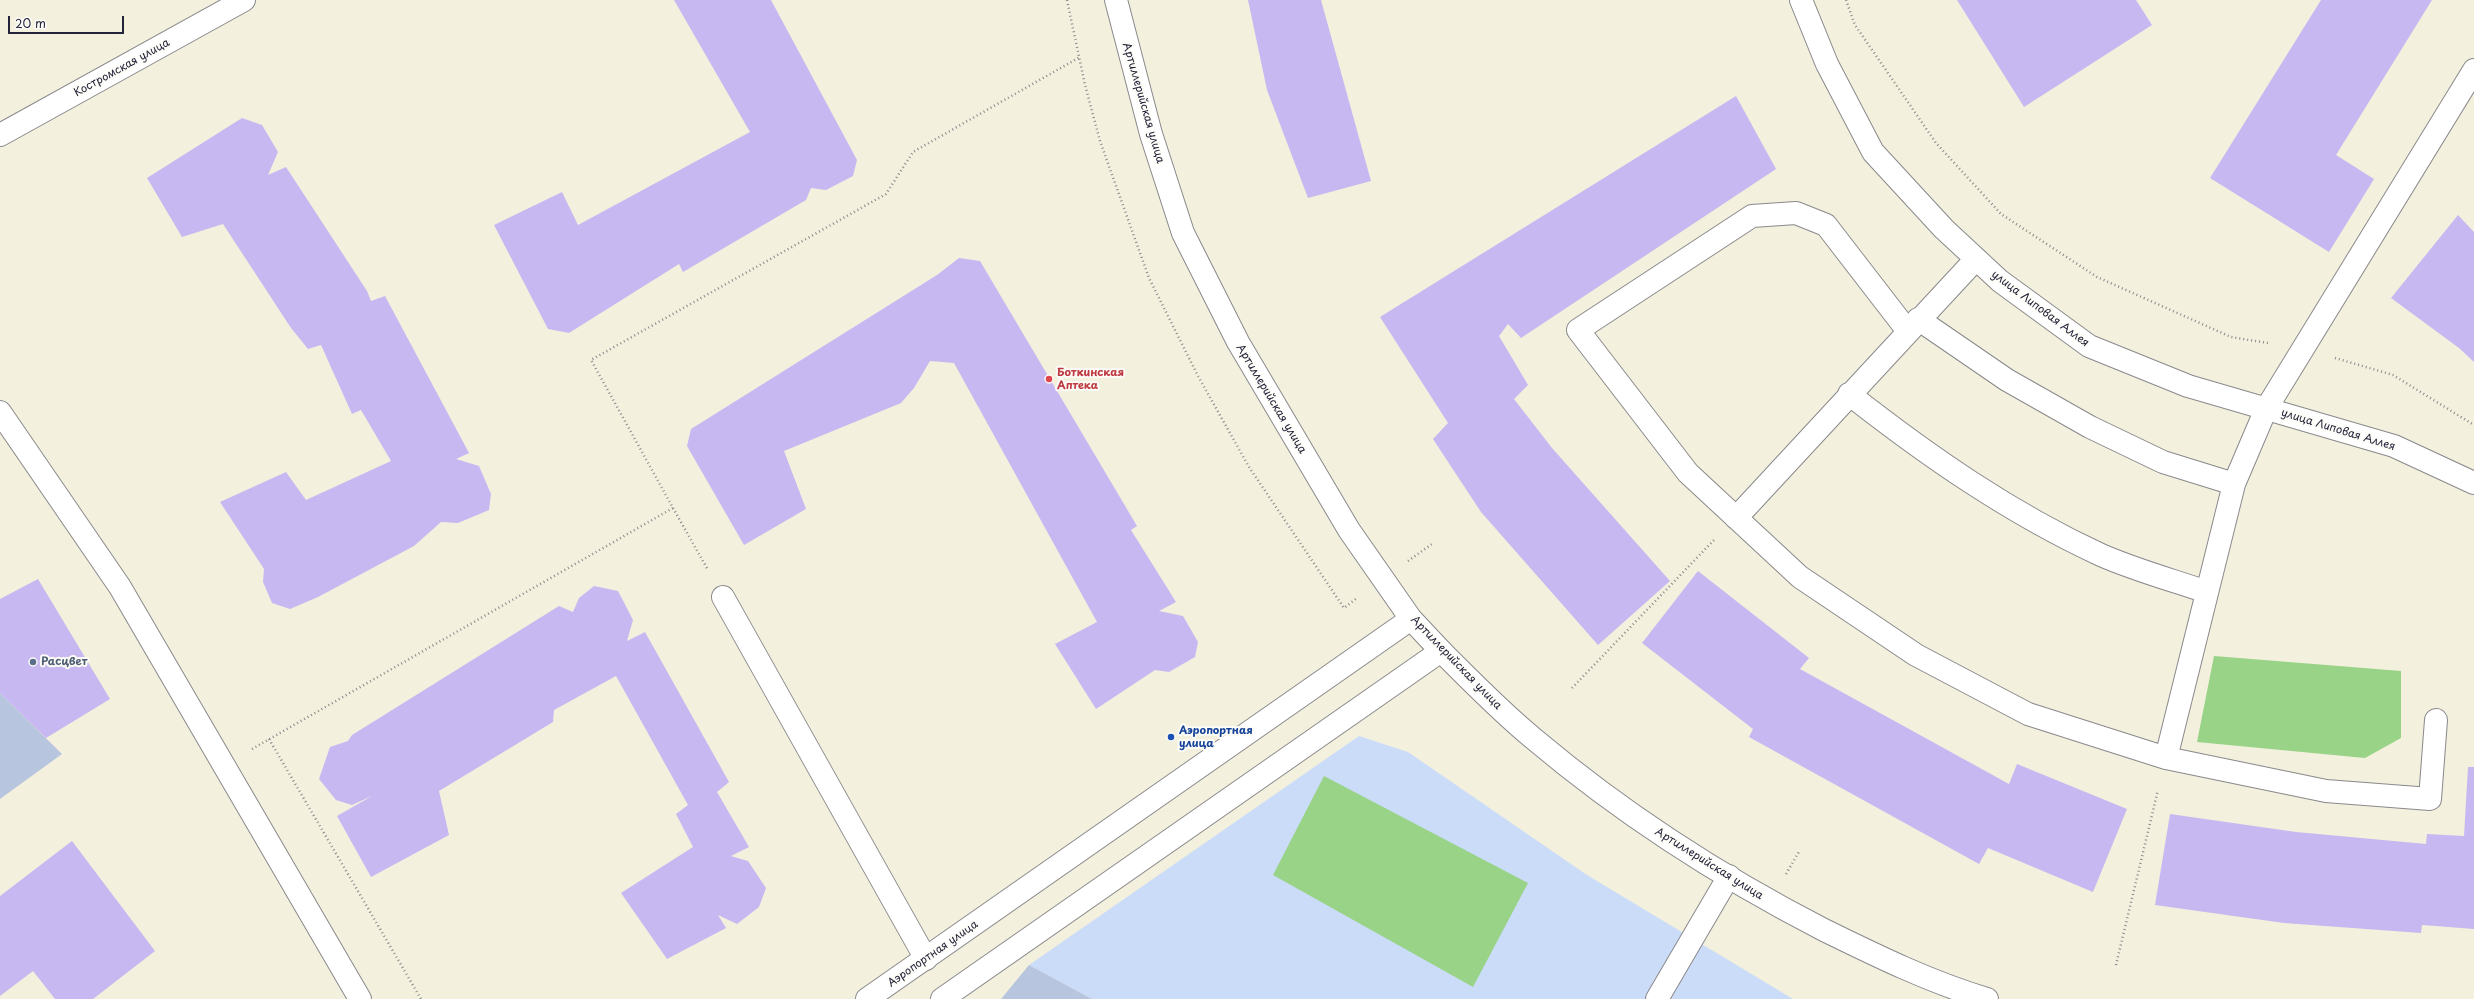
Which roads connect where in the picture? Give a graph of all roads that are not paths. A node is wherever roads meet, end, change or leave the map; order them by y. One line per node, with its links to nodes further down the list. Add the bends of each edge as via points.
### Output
1 (244, 0): 6 (street, Костромская улица)
2 (1116, 0): 17 (street, Артиллерийская улица, via 1150,134 1183,233 1238,342 1350,530)
3 (1801, 0): 7 (street, улица Липовая Аллея, via 1827,64 1873,152 1944,230)
4 (2474, 70): 5 (street)
5 (2468, 97): 10 (street)
6 (0, 136)
7 (1976, 259): 8 (street); 10 (street, улица Липовая Аллея, via 2000,281 2089,346 2188,386)
8 (1913, 325): 9 (street); 13 (street, via 2090,427 2163,462); 14 (street, via 1826,225 1796,213 1752,216 1578,330 1688,473)
9 (1849, 394): 14 (street); 15 (street, via 1909,441 2013,509 2102,555)
10 (2266, 408): 12 (street, улица Липовая Аллея, via 2394,446); 13 (street)
11 (0, 412): 23 (street, via 120,587)
12 (2474, 483)
13 (2234, 484): 15 (street)
14 (1736, 518): 20 (street, via 1800,577 1916,655 2028,714)
15 (2207, 592): 20 (street)
16 (723, 596): 22 (street)
17 (1412, 619): 18 (street, Артиллерийская улица); 22 (street, Аэропортная улица)
18 (1441, 651): 21 (street, Артиллерийская улица, via 1534,739 1637,820); 25 (street)
19 (2436, 720): 20 (street, via 2430,799 2326,791)
20 (2166, 758)
21 (1729, 876): 26 (street); 27 (street, Артиллерийская улица, via 1769,902 1877,956 1953,989)
22 (926, 959): 24 (street, Аэропортная улица)
23 (360, 999)
24 (867, 999)
25 (942, 999)
26 (1657, 999)
27 (1987, 999)

